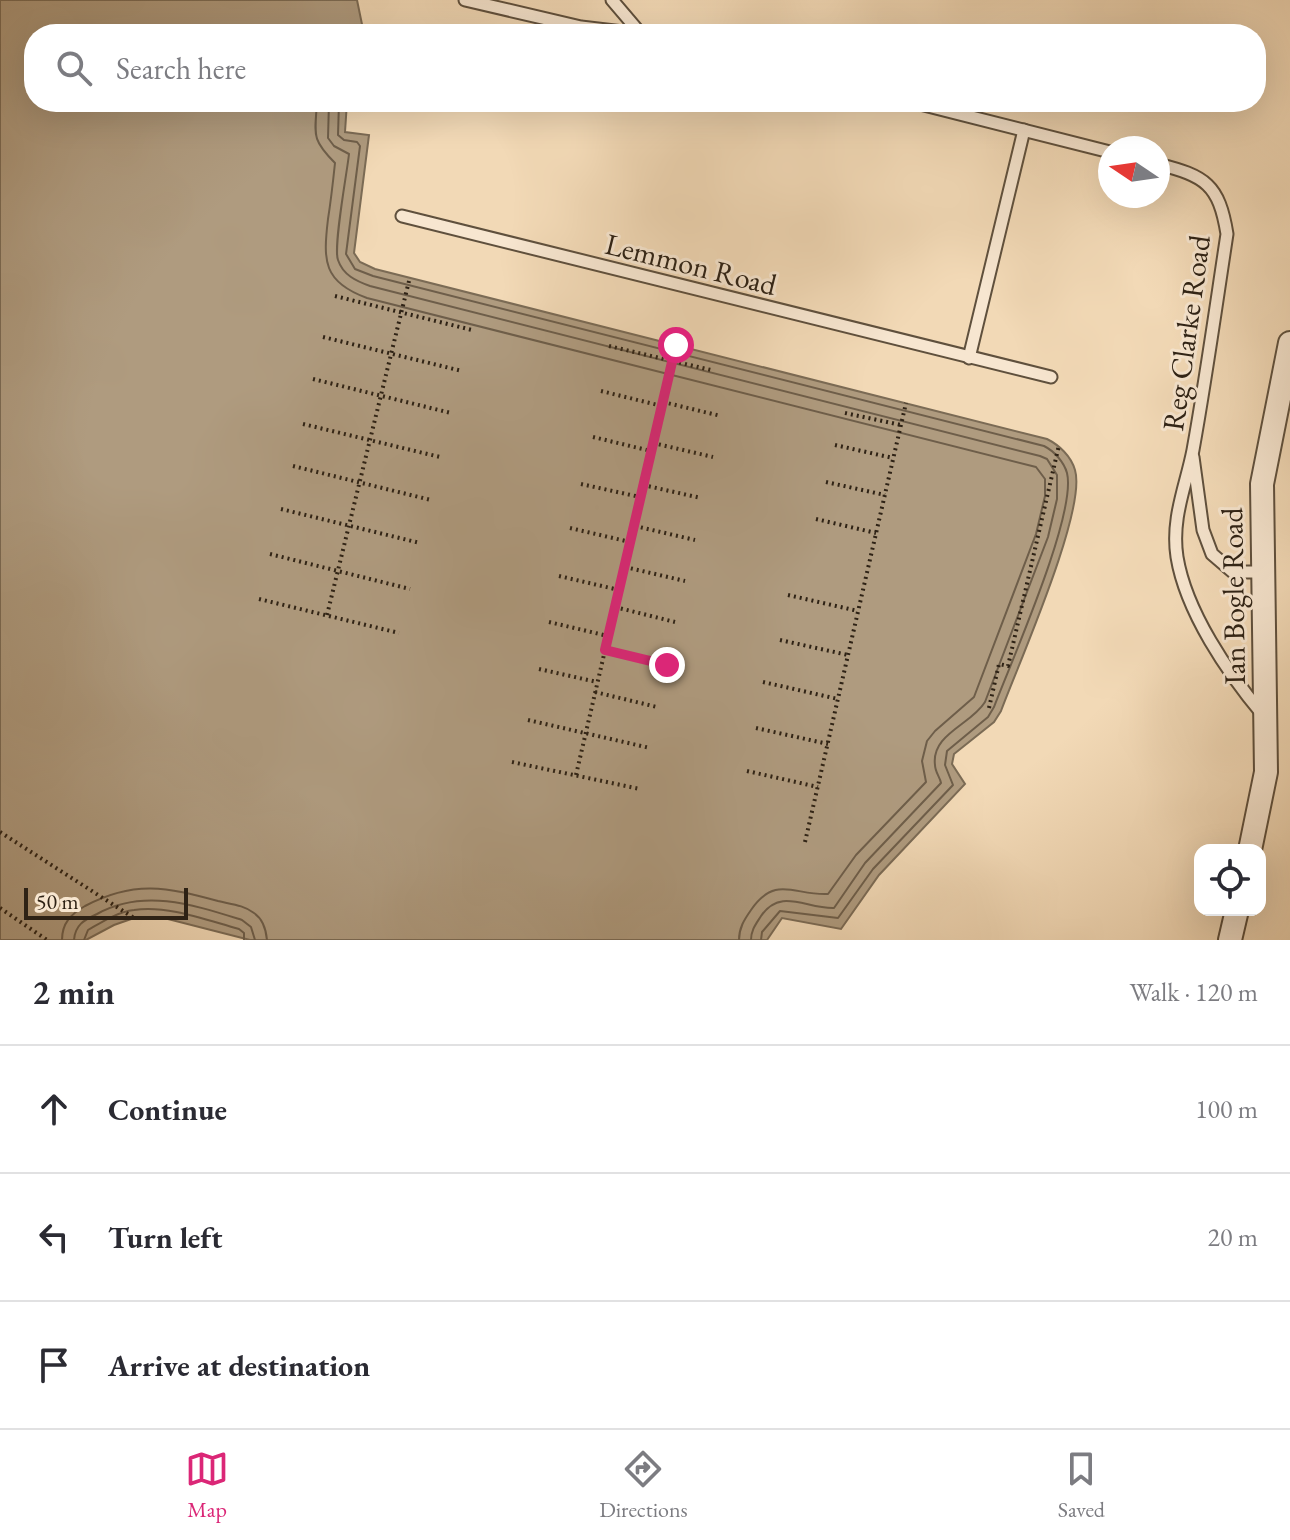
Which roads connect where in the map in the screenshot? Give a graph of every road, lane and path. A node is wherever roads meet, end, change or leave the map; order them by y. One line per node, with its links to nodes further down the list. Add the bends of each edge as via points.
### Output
1 (465, 0): 3 (lane)
2 (612, 0): 4 (lane)
3 (568, 24)
4 (632, 24)
5 (952, 112): 6 (lane)
6 (1024, 130): 7 (lane); 19 (lane)
7 (1098, 149)
8 (1170, 167): 40 (lane, Reg Clarke Road, via 1208,183 1223,207 1227,234)
9 (402, 216): 19 (lane, Lemmon Road)
10 (410, 277): 12 (path)
11 (335, 296): 12 (path)
12 (401, 313): 13 (path); 18 (path)
13 (472, 330)
14 (323, 337): 18 (path)
15 (1290, 343): 65 (street, Ian Bogle Road, via 1262,484)
16 (676, 345): 20 (path)
17 (609, 346): 20 (path)
18 (392, 354): 22 (path); 26 (path)
19 (969, 358): 23 (lane, Lemmon Road)
20 (672, 361): 21 (path); 28 (path)
21 (711, 370)
22 (462, 371)
23 (1051, 377)
24 (313, 379): 26 (path)
25 (601, 391): 28 (path)
26 (381, 396): 29 (path); 35 (path)
27 (906, 403): 33 (path)
28 (662, 404): 31 (path); 36 (path)
29 (451, 413)
30 (845, 413): 33 (path)
31 (721, 416)
32 (303, 424): 35 (path)
33 (901, 425): 43 (path)
34 (593, 437): 39 (path)
35 (370, 440): 41 (path); 45 (path)
36 (653, 443): 39 (path); 42 (path)
37 (835, 445): 43 (path)
38 (1059, 445): 89 (path, via 1008,666 999,664)
39 (651, 451): 48 (path)
40 (1192, 453): 65 (lane, via 1203,530 1212,554 1233,572); 90 (lane, via 1175,529 1182,578 1229,675)
41 (440, 457)
42 (713, 457)
43 (893, 458): 49 (path)
44 (293, 466): 45 (path)
45 (360, 482): 52 (path); 55 (path)
46 (826, 482): 49 (path)
47 (581, 484): 50 (path)
48 (643, 485): 50 (path); 51 (path)
49 (885, 495): 58 (path)
50 (640, 497): 56 (path)
51 (701, 498)
52 (431, 500)
53 (281, 509): 55 (path)
54 (816, 519): 58 (path)
55 (349, 526): 61 (path); 64 (path)
56 (634, 526): 59 (path); 60 (path)
57 (570, 528): 60 (path)
58 (876, 533): 73 (path)
59 (695, 540)
60 (630, 542): 63 (path)
61 (420, 543)
62 (270, 554): 64 (path)
63 (624, 567): 67 (path); 69 (path)
64 (338, 571): 68 (path); 74 (path)
65 (1261, 572): 90 (street, Ian Bogle Road)
66 (559, 576): 69 (path)
67 (685, 581)
68 (410, 589)
69 (619, 590): 72 (path)
70 (788, 595): 73 (path)
71 (259, 599): 74 (path)
72 (615, 607): 76 (path); 78 (path)
73 (858, 611): 81 (path)
74 (327, 615): 77 (path)
75 (549, 622): 78 (path)
76 (675, 622)
77 (399, 633)
78 (608, 636): 80 (path)
79 (780, 640): 81 (path)
80 (605, 650): 82 (path); 84 (path)
81 (848, 655): 87 (path)
82 (667, 665)
83 (539, 669): 84 (path)
84 (597, 682): 86 (path)
85 (763, 682): 87 (path)
86 (595, 692): 88 (path); 93 (path)
87 (838, 699): 94 (path)
88 (657, 707)
89 (989, 708)
90 (1265, 718): 103 (street, Ian Bogle Road, via 1266,772)
91 (528, 720): 93 (path)
92 (756, 728): 94 (path)
93 (585, 733): 95 (path); 98 (path)
94 (828, 744): 99 (path)
95 (650, 748)
96 (512, 762): 100 (path)
97 (747, 771): 99 (path)
98 (576, 775)
99 (818, 787): 102 (path)
100 (640, 789)
101 (0, 832): 106 (path)
102 (805, 842)
103 (1251, 844)
104 (0, 908): 107 (path)
105 (1236, 916): 108 (street)
106 (134, 918)
107 (47, 940)
108 (1230, 940)

